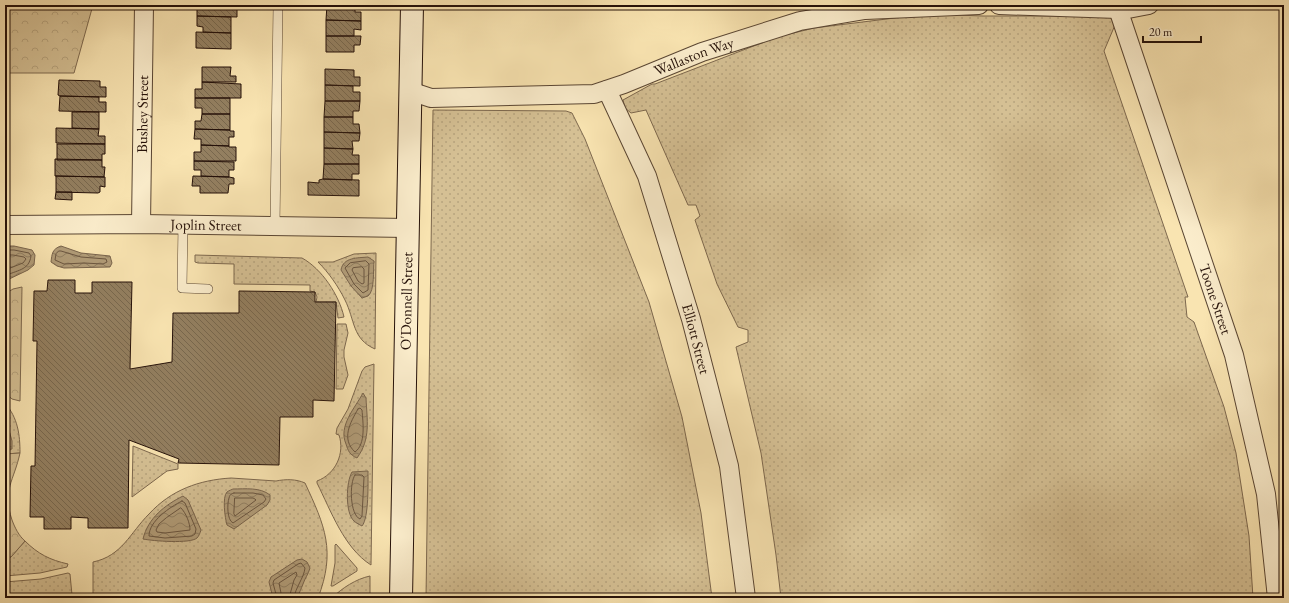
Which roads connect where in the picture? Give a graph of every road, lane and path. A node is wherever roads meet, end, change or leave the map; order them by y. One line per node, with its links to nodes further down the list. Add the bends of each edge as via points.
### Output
1 (144, 5): 10 (street, Bushey Street)
2 (278, 5): 13 (lane)
3 (412, 5): 9 (street, O'Donnell Street)
4 (979, 5): 8 (street, Wallaston Way, via 865,10 800,21 702,52)
5 (999, 5): 7 (street)
6 (1149, 5): 7 (street)
7 (1118, 9): 18 (street, Toone Street, via 1234,354 1266,494)
8 (607, 90): 9 (street, Wallaston Way, via 594,94 431,98); 17 (street, Elliott Street, via 647,176 691,319 729,466)
9 (410, 91): 14 (street, O'Donnell Street)
10 (141, 224): 11 (street, Joplin Street); 12 (street, Joplin Street)
11 (183, 224): 13 (street, Joplin Street); 15 (lane, via 182,288)
12 (5, 225)
13 (275, 226): 14 (street, Joplin Street)
14 (408, 228): 16 (street, O'Donnell Street)
15 (208, 289)
16 (401, 598)
17 (746, 598)
18 (1277, 598)

